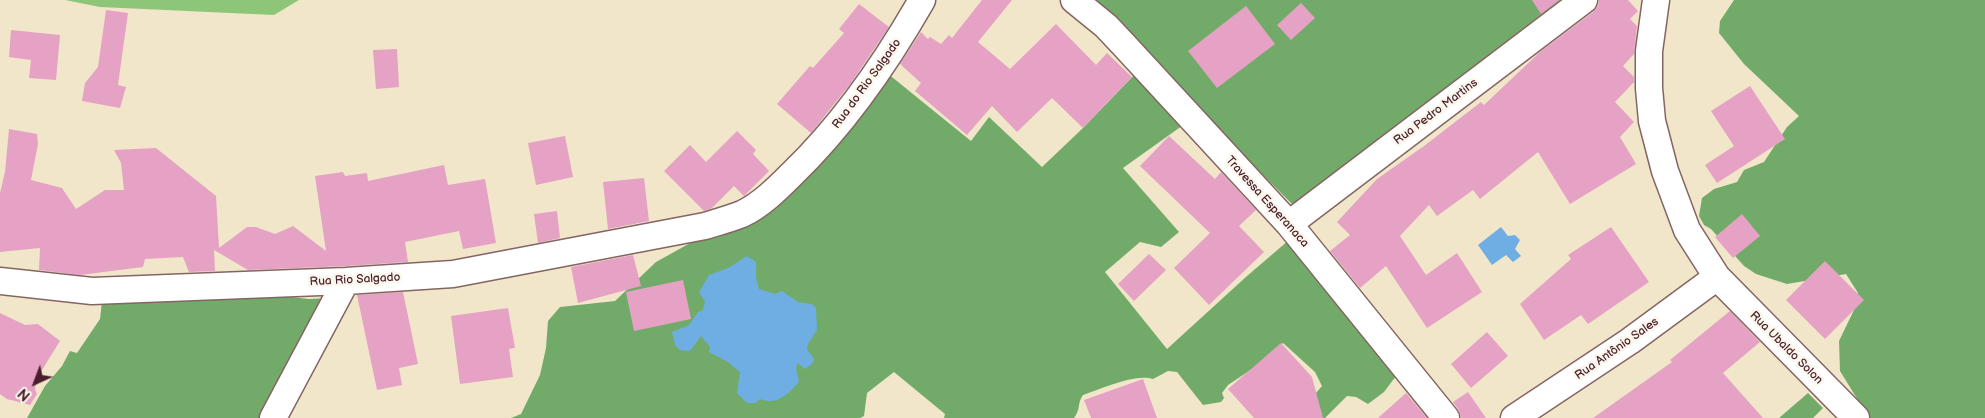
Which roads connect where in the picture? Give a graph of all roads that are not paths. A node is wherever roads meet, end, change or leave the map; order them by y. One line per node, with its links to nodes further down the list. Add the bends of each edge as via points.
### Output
1 (922, 0): 6 (street, Rua do Rio Salgado, via 898,42 848,114 808,159 774,192 742,214)
2 (1074, 0): 5 (street, Travessa Esperanaca, via 1106,26)
3 (1584, 0): 5 (street, Rua Pedro Martins)
4 (1656, 0): 7 (street, via 1649,51 1652,121 1665,171 1688,230)
5 (1289, 224): 11 (street, Travessa Esperanaca)
6 (705, 226): 9 (street, Rua Rio Salgado, via 453,274)
7 (1717, 277): 12 (street, Rua Antônio Sales, via 1630,341); 13 (street, Rua Ubaldo Solon)
8 (0, 281): 9 (street, Rua Rio Salgado, via 92,291)
9 (346, 281): 10 (street)
10 (273, 418)
11 (1446, 418)
12 (1514, 418)
13 (1856, 418)

